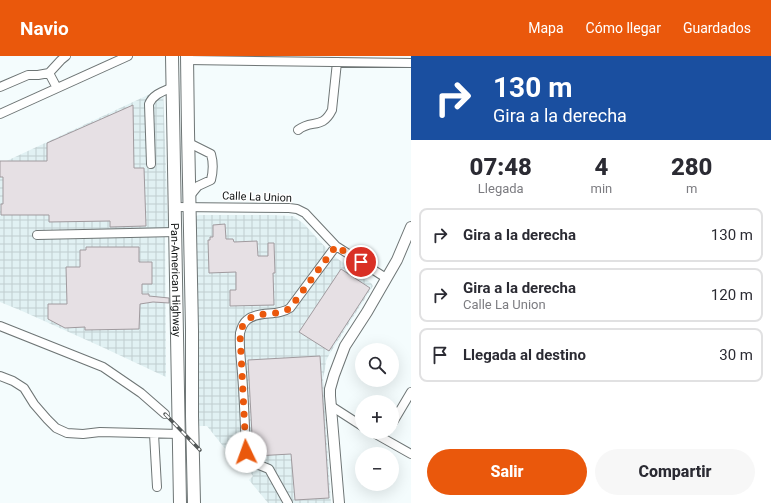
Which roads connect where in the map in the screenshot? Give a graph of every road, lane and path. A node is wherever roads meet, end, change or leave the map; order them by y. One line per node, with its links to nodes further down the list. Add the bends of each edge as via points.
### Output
1 (66, 56): 9 (street)
2 (128, 56): 12 (street)
3 (172, 56): 11 (highway, Pan-American Highway)
4 (187, 58): 5 (street); 18 (highway, Pan-American Highway)
5 (233, 58): 7 (street)
6 (400, 60): 7 (street); 8 (street)
7 (337, 62): 14 (street, via 332,110 329,116 323,122 302,126)
8 (411, 63)
9 (49, 73): 10 (street, via 28,75); 12 (street)
10 (0, 87)
11 (173, 87): 16 (street, via 157,94 149,104); 17 (highway, Pan-American Highway)
12 (57, 88): 13 (street)
13 (0, 114)
14 (298, 130)
15 (193, 145): 19 (street, via 211,154 212,176 211,180 198,186)
16 (151, 164)
17 (174, 174): 18 (highway, via 180,181); 20 (highway, Pan-American Highway)
18 (189, 175): 19 (highway, Pan-American Highway)
19 (190, 208): 20 (highway, via 188,213); 24 (street, Calle La Union, via 296,209 305,214); 39 (highway, Pan-American Highway)
20 (175, 213): 22 (highway, Pan-American Highway)
21 (411, 227): 25 (main road)
22 (176, 232): 23 (street); 34 (highway, Pan-American Highway)
23 (37, 235)
24 (336, 246): 25 (street, Calle La Union); 40 (street, via 290,308 281,313 251,317 241,328 246,452 254,463 269,469)
25 (386, 278): 29 (main road, via 345,346 330,389)
26 (0, 326): 31 (street, via 103,367 141,393)
27 (0, 376): 33 (street, via 24,388 47,420 67,433)
28 (411, 392): 30 (street)
29 (331, 406): 32 (street); 41 (main road)
30 (399, 412)
31 (165, 414)
32 (355, 421)
33 (154, 434): 34 (street); 37 (street)
34 (179, 434): 38 (highway, Pan-American Highway)
35 (390, 439): 36 (street)
36 (411, 454)
37 (157, 487)
38 (180, 503)
39 (194, 503)
40 (288, 503)
41 (339, 503)

